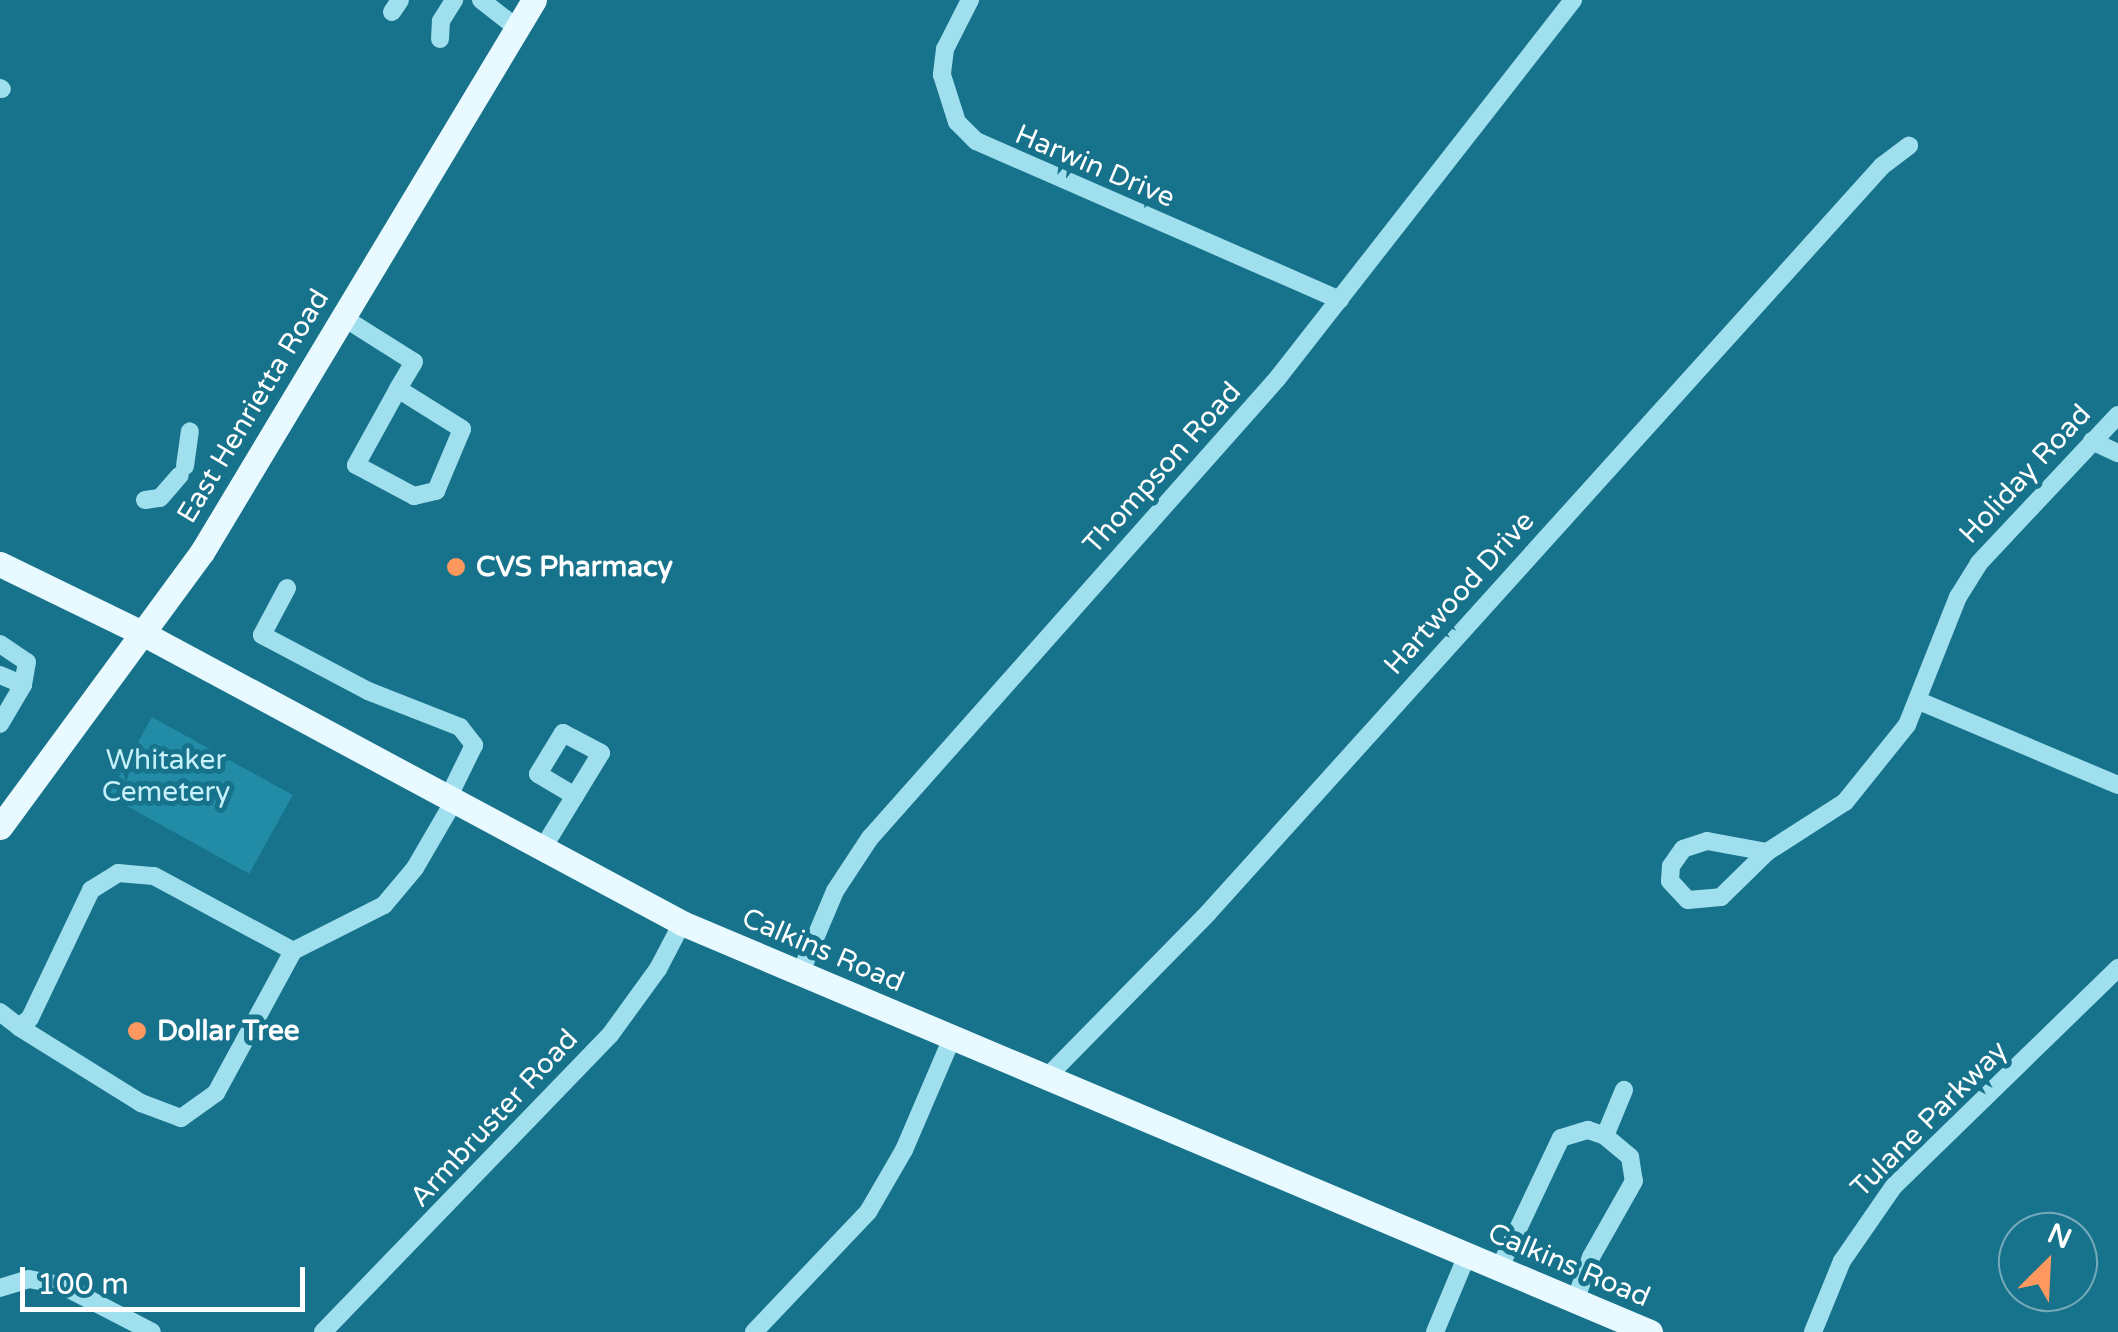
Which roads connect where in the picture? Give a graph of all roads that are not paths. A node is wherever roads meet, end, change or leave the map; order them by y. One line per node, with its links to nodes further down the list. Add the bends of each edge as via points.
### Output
1 (454, 0): 7 (street, via 440,21)
2 (481, 0): 6 (street)
3 (534, 0): 6 (main road, East Henrietta Road)
4 (970, 0): 9 (street, Harwin Drive, via 946,49 942,75 951,111 976,142)
5 (1573, 0): 9 (street, Thompson Road)
6 (517, 28): 10 (main road, East Henrietta Road)
7 (440, 39)
8 (1909, 146): 38 (street, Hartwood Drive, via 1882,166 1208,913)
9 (1340, 300): 34 (street, Thompson Road, via 870,838 836,891)
10 (341, 316): 11 (street, via 414,362); 19 (main road, East Henrietta Road, via 202,552)
11 (398, 389): 11 (street, via 462,429 436,491 414,496 356,465)
12 (2118, 415): 14 (street, Holiday Road)
13 (190, 431): 16 (street, via 182,471 160,498)
14 (2092, 441): 15 (street); 23 (street, Holiday Road, via 1979,562 1942,632)
15 (2118, 452)
16 (144, 500)
17 (0, 564): 19 (main road, Calkins Road)
18 (287, 588): 27 (street, via 262,635 368,691 460,727 474,745)
19 (144, 634): 27 (main road, Calkins Road); 28 (main road, East Henrietta Road)
20 (0, 644): 22 (street, via 27,662)
21 (0, 675): 22 (street)
22 (23, 685): 24 (street)
23 (1919, 701): 25 (street); 30 (street, Holiday Road, via 1886,756 1845,802)
24 (0, 724)
25 (2118, 785)
26 (575, 796): 29 (street)
27 (451, 799): 29 (main road, Calkins Road); 32 (street, via 416,868 384,905)
28 (0, 827)
29 (543, 848): 31 (main road, Calkins Road)
30 (1768, 852): 30 (street, Holiday Road, via 1707,841 1683,848 1670,881 1677,893 1702,903 1735,886)
31 (682, 923): 34 (main road, Calkins Road); 46 (street, Armbruster Road, via 610,1035)
32 (293, 951): 36 (street, via 154,876 118,873 92,890 30,1018); 36 (street, via 216,1093 181,1118 141,1103)
33 (2118, 968): 50 (street, Tulane Parkway, via 1894,1186 1842,1260)
34 (800, 974): 37 (main road, Calkins Road)
35 (0, 1012): 36 (street)
36 (19, 1027)
37 (952, 1038): 38 (main road, Calkins Road); 47 (street, via 904,1150 868,1212)
38 (1048, 1076): 41 (main road, Calkins Road)
39 (1624, 1090): 40 (street)
40 (1604, 1136): 42 (street, via 1588,1130 1561,1138); 44 (street, via 1630,1157 1634,1181)
41 (1467, 1255): 42 (main road, Calkins Road); 48 (street)
42 (1499, 1269): 44 (main road, Calkins Road)
43 (0, 1288): 45 (street, via 29,1279 61,1285)
44 (1575, 1300): 49 (main road, Calkins Road)
45 (152, 1332)
46 (322, 1332)
47 (754, 1332)
48 (1435, 1332)
49 (1650, 1332)
50 (1813, 1332)

